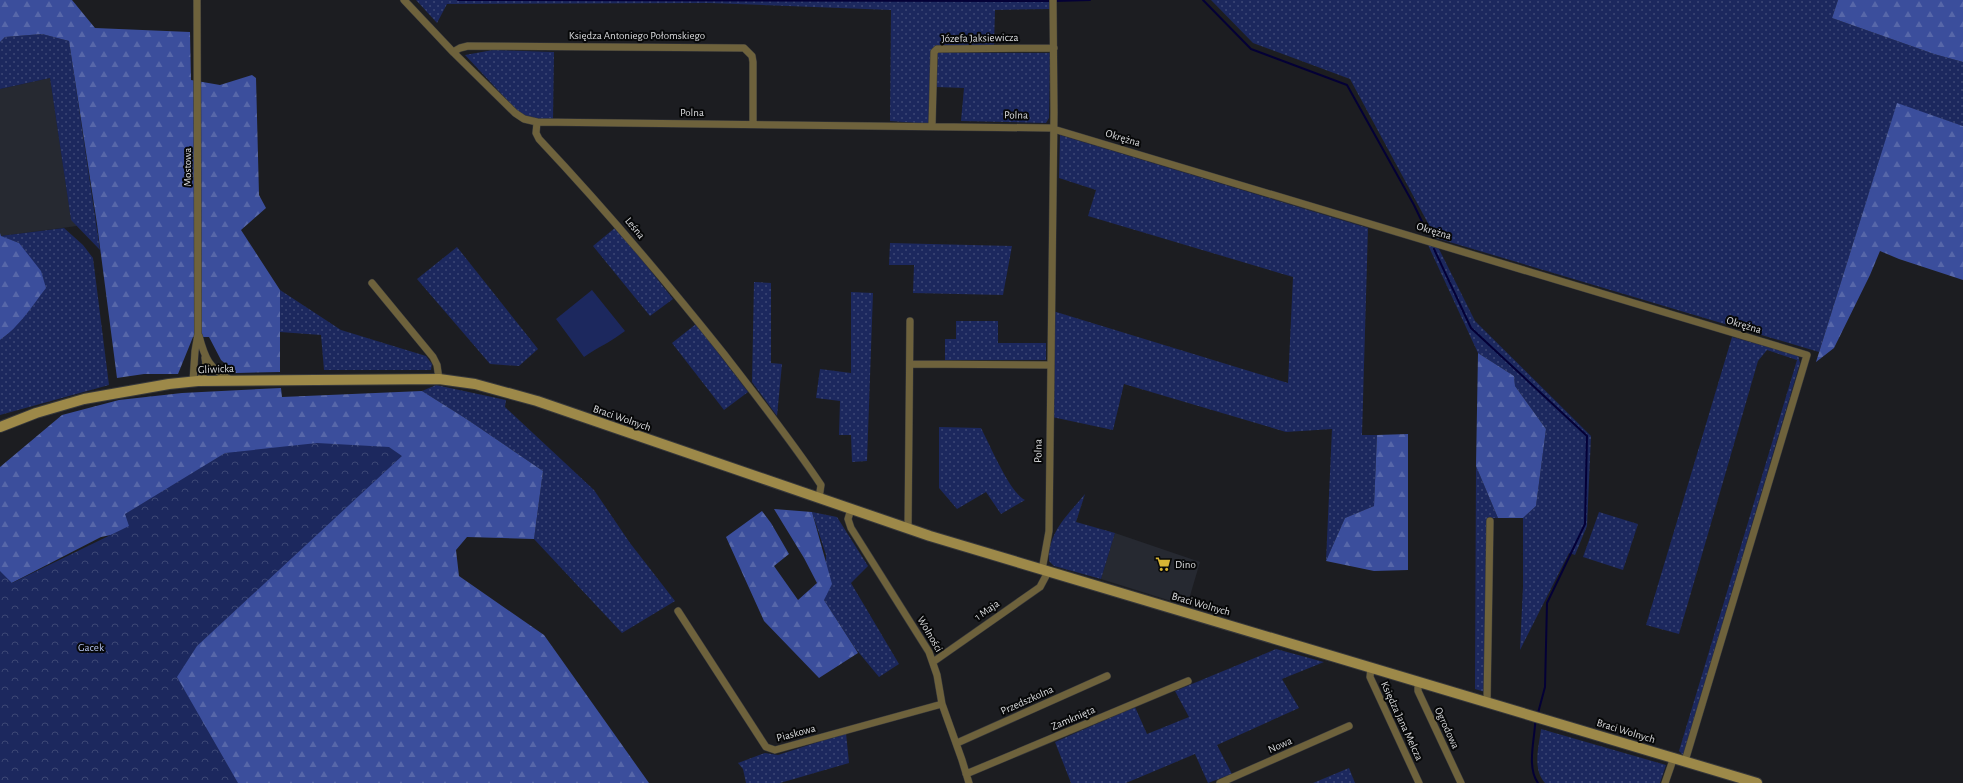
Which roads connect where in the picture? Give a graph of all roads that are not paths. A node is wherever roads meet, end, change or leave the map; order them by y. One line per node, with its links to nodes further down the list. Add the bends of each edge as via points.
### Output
1 (197, 0): 12 (street, Mostowa)
2 (404, 0): 5 (street)
3 (1054, 2): 4 (street)
4 (1054, 48): 8 (street, Józefa Jaksiewicza, via 937,49 934,52); 9 (street)
5 (453, 52): 6 (street, via 517,114); 7 (street, Księdza Antoniego Połomskiego, via 468,46 744,48 752,56 753,62)
6 (537, 122): 7 (street, Polna); 20 (street, Leśna, via 536,133 539,139 628,237 773,417 821,485)
7 (753, 124): 8 (street, Polna)
8 (932, 126): 9 (street, Polna)
9 (1054, 129): 15 (street, Polna); 36 (street, Okrężna, via 1806,355)
10 (372, 283): 16 (street, via 433,357)
11 (910, 321): 14 (street)
12 (198, 334): 13 (street, Mostowa); 18 (street, Mostowa, via 195,351)
13 (205, 358): 17 (street, Mostowa, via 211,367); 18 (street, Mostowa, via 203,376)
14 (910, 364): 15 (street); 23 (street)
15 (1050, 365): 24 (street, Polna, via 1049,531)
16 (439, 379): 17 (main road, Gliwicka); 20 (main road, Braci Wolnych, via 475,384 525,397)
17 (232, 380): 18 (main road, Gliwicka)
18 (196, 381): 19 (main road, Gliwicka, via 84,399)
19 (0, 427)
20 (819, 498): 21 (main road, Braci Wolnych)
21 (851, 509): 23 (main road, Braci Wolnych); 26 (street, Wolności, via 848,519 851,528 925,645)
22 (1490, 521): 31 (street)
23 (908, 529): 24 (main road, Braci Wolnych)
24 (1045, 571): 26 (street, 1 Maja, via 1040,586); 27 (main road, Braci Wolnych)
25 (678, 610): 32 (street, Piaskowa, via 770,749 775,750)
26 (933, 662): 32 (street, Wolności)
27 (1371, 667): 30 (main road, Braci Wolnych); 40 (street, Księdza Jana Melcza, via 1370,677)
28 (1107, 676): 34 (street, Przedszkolna)
29 (1188, 681): 37 (street, Zamknięta)
30 (1418, 681): 31 (main road, Braci Wolnych); 41 (street, Ogrodowa, via 1418,691)
31 (1487, 702): 35 (main road, Braci Wolnych)
32 (942, 704): 34 (street, Wolności)
33 (1350, 726): 39 (street, Nowa)
34 (957, 743): 37 (street, Wolności)
35 (1674, 758): 36 (main road, Braci Wolnych); 42 (street)
36 (1685, 761): 43 (main road, Braci Wolnych)
37 (966, 774): 38 (street, Wolności)
38 (969, 783)
39 (1220, 783)
40 (1419, 783)
41 (1461, 783)
42 (1665, 783)
43 (1757, 783)

